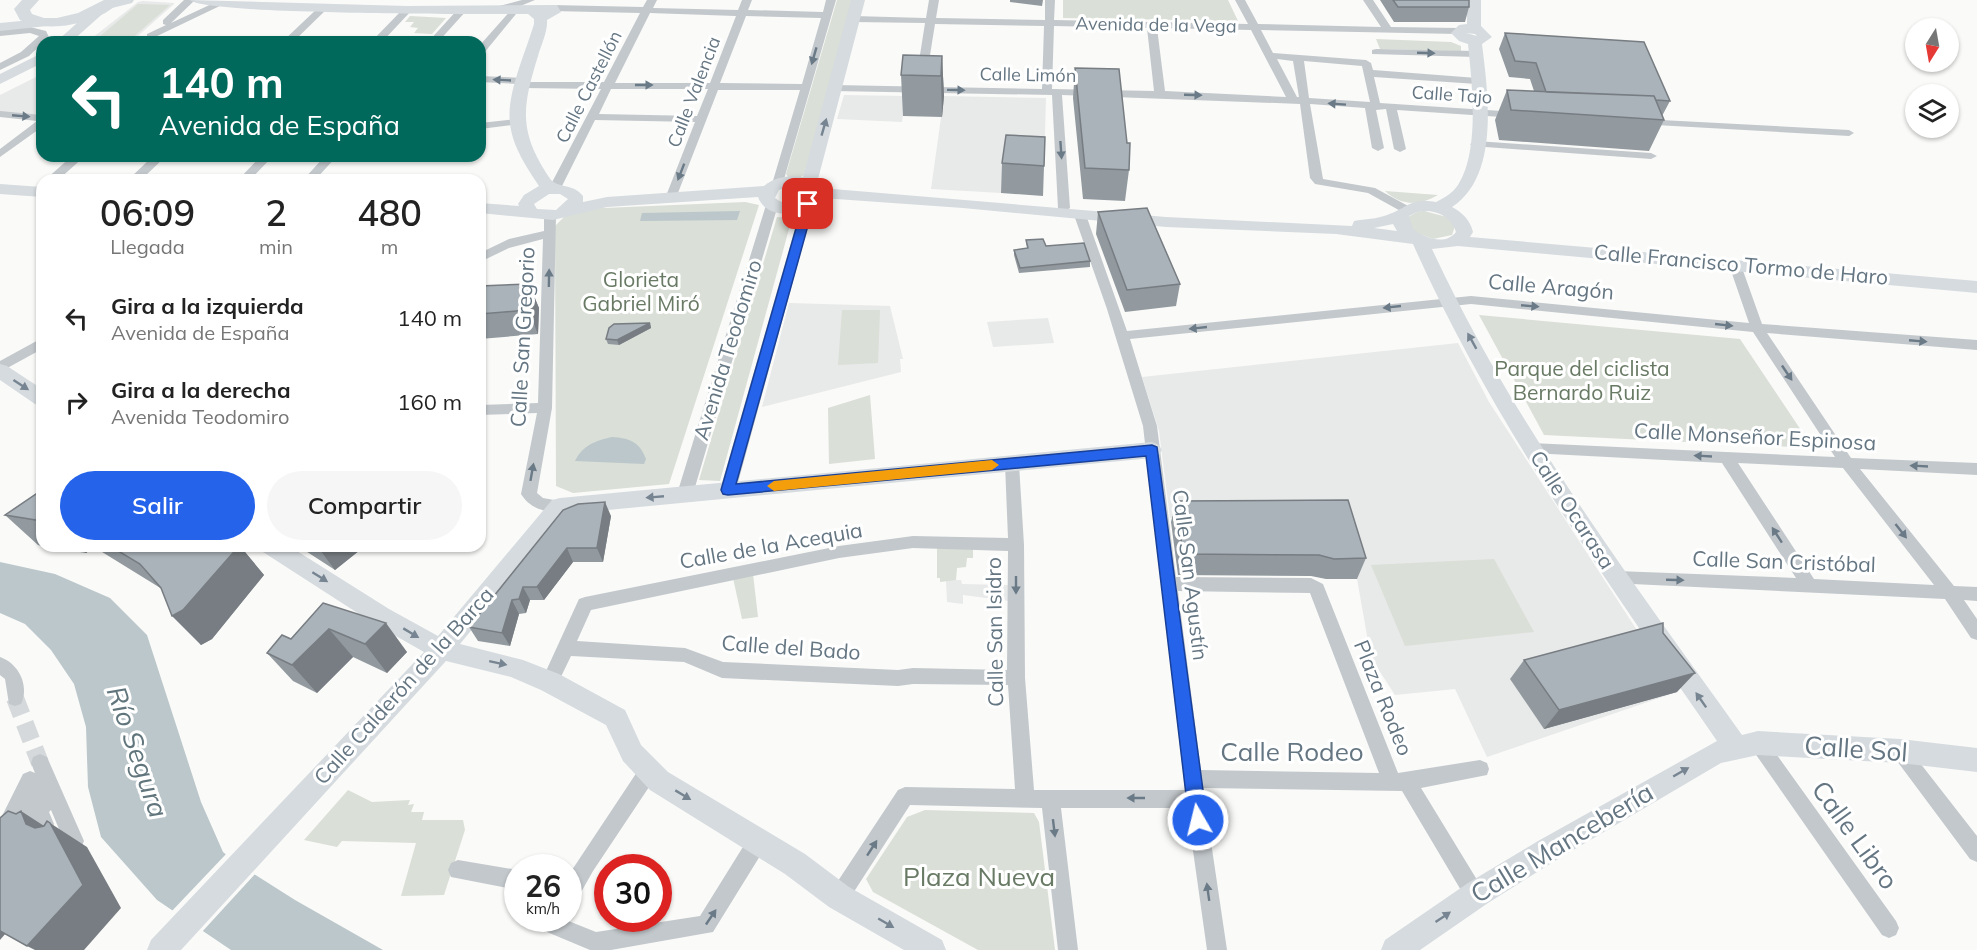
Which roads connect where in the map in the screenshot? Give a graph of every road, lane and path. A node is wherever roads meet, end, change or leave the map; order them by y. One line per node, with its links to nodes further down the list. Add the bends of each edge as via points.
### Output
1 (127, 0): 16 (street)
2 (190, 0): 45 (street)
3 (196, 0): 15 (street)
4 (288, 0): 19 (street)
5 (600, 0): 24 (street)
6 (652, 0): 26 (street, Calle Castellón)
7 (747, 0): 27 (street, Calle Valencia)
8 (831, 0): 28 (street, Avenida Teodomiro)
9 (858, 0): 30 (street, Avenida Teodomiro)
10 (934, 0): 31 (street)
11 (1050, 0): 34 (street)
12 (1240, 0): 37 (street)
13 (1368, 0): 38 (street)
14 (1474, 0): 50 (street)
15 (228, 2): 18 (street); 29 (street)
16 (107, 4): 33 (main road, via 75,18); 44 (street)
17 (27, 5): 32 (street); 33 (main road, via 28,20)
18 (263, 5): 19 (street); 29 (street)
19 (319, 7): 20 (street); 47 (street)
20 (407, 10): 21 (street); 48 (street)
21 (462, 10): 22 (street); 49 (street)
22 (489, 10): 23 (street, via 516,6); 25 (street)
23 (542, 10): 24 (street); 25 (street); 62 (street)
24 (598, 11): 26 (street)
25 (509, 12): 51 (street)
26 (646, 12): 27 (street); 63 (street, Calle Castellón)
27 (742, 14): 28 (street); 64 (street, Calle Valencia)
28 (826, 15): 65 (street, Avenida Teodomiro, one-way to 65)
29 (187, 18): 46 (street)
30 (853, 19): 31 (street, Avenida de la Vega); 66 (street, Avenida Teodomiro)
31 (931, 21): 34 (street, Avenida de la Vega); 67 (street)
32 (0, 22)
33 (46, 22): 36 (street); 43 (street, via 64,26)
34 (1049, 23): 35 (street, Avenida de la Vega); 68 (street)
35 (1152, 25): 37 (street, Avenida de la Vega); 69 (street)
36 (0, 27)
37 (1255, 27): 40 (street, Avenida de la Vega); 54 (street)
38 (1388, 30): 39 (street, Avenida de la Vega); 40 (street, Avenida de la Vega)
39 (1458, 31): 50 (street, via 1462,38)
40 (1371, 32): 53 (street)
41 (0, 33): 42 (street, via 30,30 40,31)
42 (44, 36)
43 (66, 36)
44 (68, 36)
45 (150, 36)
46 (153, 36)
47 (292, 36)
48 (382, 36)
49 (438, 36)
50 (1475, 41): 53 (street, one-way to 50); 61 (street)
51 (486, 43)
52 (36, 46): 57 (street)
53 (1376, 52): 58 (street)
54 (1270, 56): 55 (street); 70 (street)
55 (1298, 58): 58 (street); 70 (street)
56 (36, 60): 59 (street)
57 (0, 67)
58 (1370, 70): 61 (street); 71 (street)
59 (0, 80)
60 (486, 80): 62 (street, one-way to 60)
61 (1477, 81): 73 (street)
62 (523, 83): 63 (street); 79 (street)
63 (609, 85): 64 (street, one-way to 64); 76 (street, Calle Castellón)
64 (714, 86): 65 (street); 78 (street, Calle Valencia)
65 (805, 87): 100 (street, Avenida Teodomiro)
66 (834, 88): 67 (street, Calle Limón); 101 (street, Avenida Teodomiro, one-way to 66)
67 (919, 90): 68 (street, Calle Limón, one-way to 68)
68 (1052, 92): 69 (street, Calle Limón); 106 (street, one-way to 106)
69 (1160, 94): 70 (street, Calle Limón, one-way to 70)
70 (1298, 101): 71 (street, Calle Tajo, one-way to 70); 107 (street, via 1319,182 1371,190)
71 (1373, 106): 72 (street, Calle Tajo); 85 (street)
72 (1391, 108): 73 (street, Calle Tajo); 86 (street)
73 (1479, 113): 75 (street, Calle Tajo); 84 (street)
74 (0, 114): 77 (street, one-way to 77)
75 (1526, 116)
76 (593, 117): 78 (street); 99 (street, Calle Castellón)
77 (36, 119)
78 (701, 119): 102 (street, Calle Valencia, one-way to 102)
79 (517, 122): 82 (street); 99 (street)
80 (1630, 122): 83 (street)
81 (36, 125): 87 (street)
82 (486, 125)
83 (1849, 133)
84 (1476, 144): 88 (street); 109 (street)
85 (1378, 148)
86 (1400, 149)
87 (0, 154)
88 (1651, 156)
89 (73, 162): 93 (street)
90 (154, 162): 94 (street)
91 (261, 162): 95 (street)
92 (326, 162): 96 (street)
93 (58, 174)
94 (140, 174)
95 (250, 174)
96 (314, 174)
97 (0, 189): 98 (street)
98 (36, 190)
99 (540, 193): 103 (street, via 572,192); 105 (street); 111 (street, via 535,215)
100 (771, 195): 101 (street, via 790,181); 101 (street, via 794,209); 102 (street); 133 (street, Avenida Teodomiro)
101 (811, 195): 104 (street); 132 (street, Avenida Teodomiro)
102 (672, 196): 103 (street)
103 (572, 205): 111 (street)
104 (1020, 207): 106 (street); 108 (street)
105 (487, 208)
106 (1064, 208): 110 (street)
107 (1403, 213): 109 (street, via 1420,206 1438,208); 112 (street, via 1391,220); 113 (street, Calle Ocarasa, via 1401,227)
108 (1080, 215): 110 (street); 119 (street, Calle San Agustín)
109 (1458, 220): 113 (street); 115 (street, Calle Francisco Tormo de Haro, via 1505,244)
110 (1208, 223): 112 (street)
111 (550, 225): 114 (street); 124 (street, Calle San Gregorio, one-way to 111)
112 (1335, 230): 113 (street)
113 (1425, 245): 117 (street, Calle Ocarasa)
114 (486, 254)
115 (1735, 265): 116 (street, Calle Francisco Tormo de Haro); 118 (street)
116 (1977, 287)
117 (1450, 302): 118 (street, Calle Aragón, one-way to 118, via 1471,300); 119 (street, Calle Aragón, one-way to 119); 126 (street, Calle Ocarasa, one-way to 117)
118 (1757, 328): 120 (street, Calle Aragón, one-way to 120); 129 (street, one-way to 129)
119 (1121, 336): 127 (street, Calle San Agustín, via 1150,426)
120 (1977, 345)
121 (36, 347): 122 (street)
122 (0, 369): 123 (street, one-way to 123)
123 (36, 395)
124 (544, 408): 125 (street); 134 (street, Calle San Gregorio, one-way to 124, via 539,504 529,494)
125 (486, 410)
126 (1531, 448): 128 (street, Calle Monseñor Espinosa, one-way to 126); 137 (street, Calle Ocarasa)
127 (1152, 450): 130 (street); 138 (street, Calle San Agustín)
128 (1728, 458): 129 (street, Calle Monseñor Espinosa); 139 (street, one-way to 128)
129 (1847, 463): 131 (street, Calle Monseñor Espinosa, one-way to 129); 140 (street, one-way to 140)
130 (1012, 464): 132 (street); 135 (street, Calle San Isidro)
131 (1977, 469)
132 (728, 490): 133 (street)
133 (685, 494): 134 (street, one-way to 134)
134 (560, 506): 144 (street, Calle Calderón de la Barca)
135 (1016, 545): 143 (street, Calle de la Acequia, via 913,542 839,552 585,604); 146 (street, Calle San Isidro, one-way to 146)
136 (280, 552): 144 (street, one-way to 144)
137 (1617, 578): 139 (street, Calle San Cristóbal, one-way to 139); 149 (street, Calle Ocarasa, one-way to 137)
138 (1168, 584): 155 (street, Calle San Agustín); 156 (street, Plaza Rodeo, via 1311,585 1317,589)
139 (1809, 585): 140 (street, Calle San Cristóbal)
140 (1948, 592): 141 (street, Calle San Cristóbal); 142 (street)
141 (1977, 594)
142 (1977, 633)
143 (566, 648): 146 (street, Calle del Bado, via 685,656 722,670 898,678); 147 (street)
144 (441, 650): 147 (street, one-way to 147, via 514,667); 173 (street, Calle Calderón de la Barca)
145 (0, 664): 148 (street, via 13,676)
146 (1016, 678): 157 (street, Calle San Isidro)
147 (550, 682): 154 (street, via 616,718 624,742)
148 (9, 696)
149 (1747, 745): 150 (street, Calle Sol); 169 (street, Calle Mancebería, one-way to 149, via 1706,758); 171 (street, Calle Libro)
150 (1900, 751): 151 (street, Calle Sol); 164 (street)
151 (1977, 760)
152 (40, 763): 160 (street)
153 (1480, 769): 156 (street, Plaza Rodeo)
154 (648, 772): 162 (street, one-way to 162); 167 (street)
155 (1192, 779): 156 (street, Calle Rodeo); 159 (street, Calle San Agustín)
156 (1399, 781): 169 (street)
157 (1025, 798): 158 (street); 170 (street, one-way to 157, via 905,796)
158 (1050, 799): 159 (street, one-way to 158); 175 (street, one-way to 175)
159 (1195, 799): 176 (street, Calle San Agustín, one-way to 159)
160 (50, 818): 161 (street, via 32,825 20,837 25,827); 163 (street); 165 (street)
161 (4, 829)
162 (758, 840): 170 (street); 172 (street, one-way to 162, via 596,942 706,925)
163 (74, 842)
164 (1977, 852)
165 (15, 853)
166 (458, 870): 168 (street)
167 (582, 873)
168 (504, 878)
169 (1475, 895): 177 (street, Calle Mancebería, one-way to 169)
170 (839, 897): 174 (street, one-way to 174)
171 (1889, 928)
172 (573, 932)
173 (161, 950)
174 (932, 950)
175 (1068, 950)
176 (1216, 950)
177 (1395, 950)

